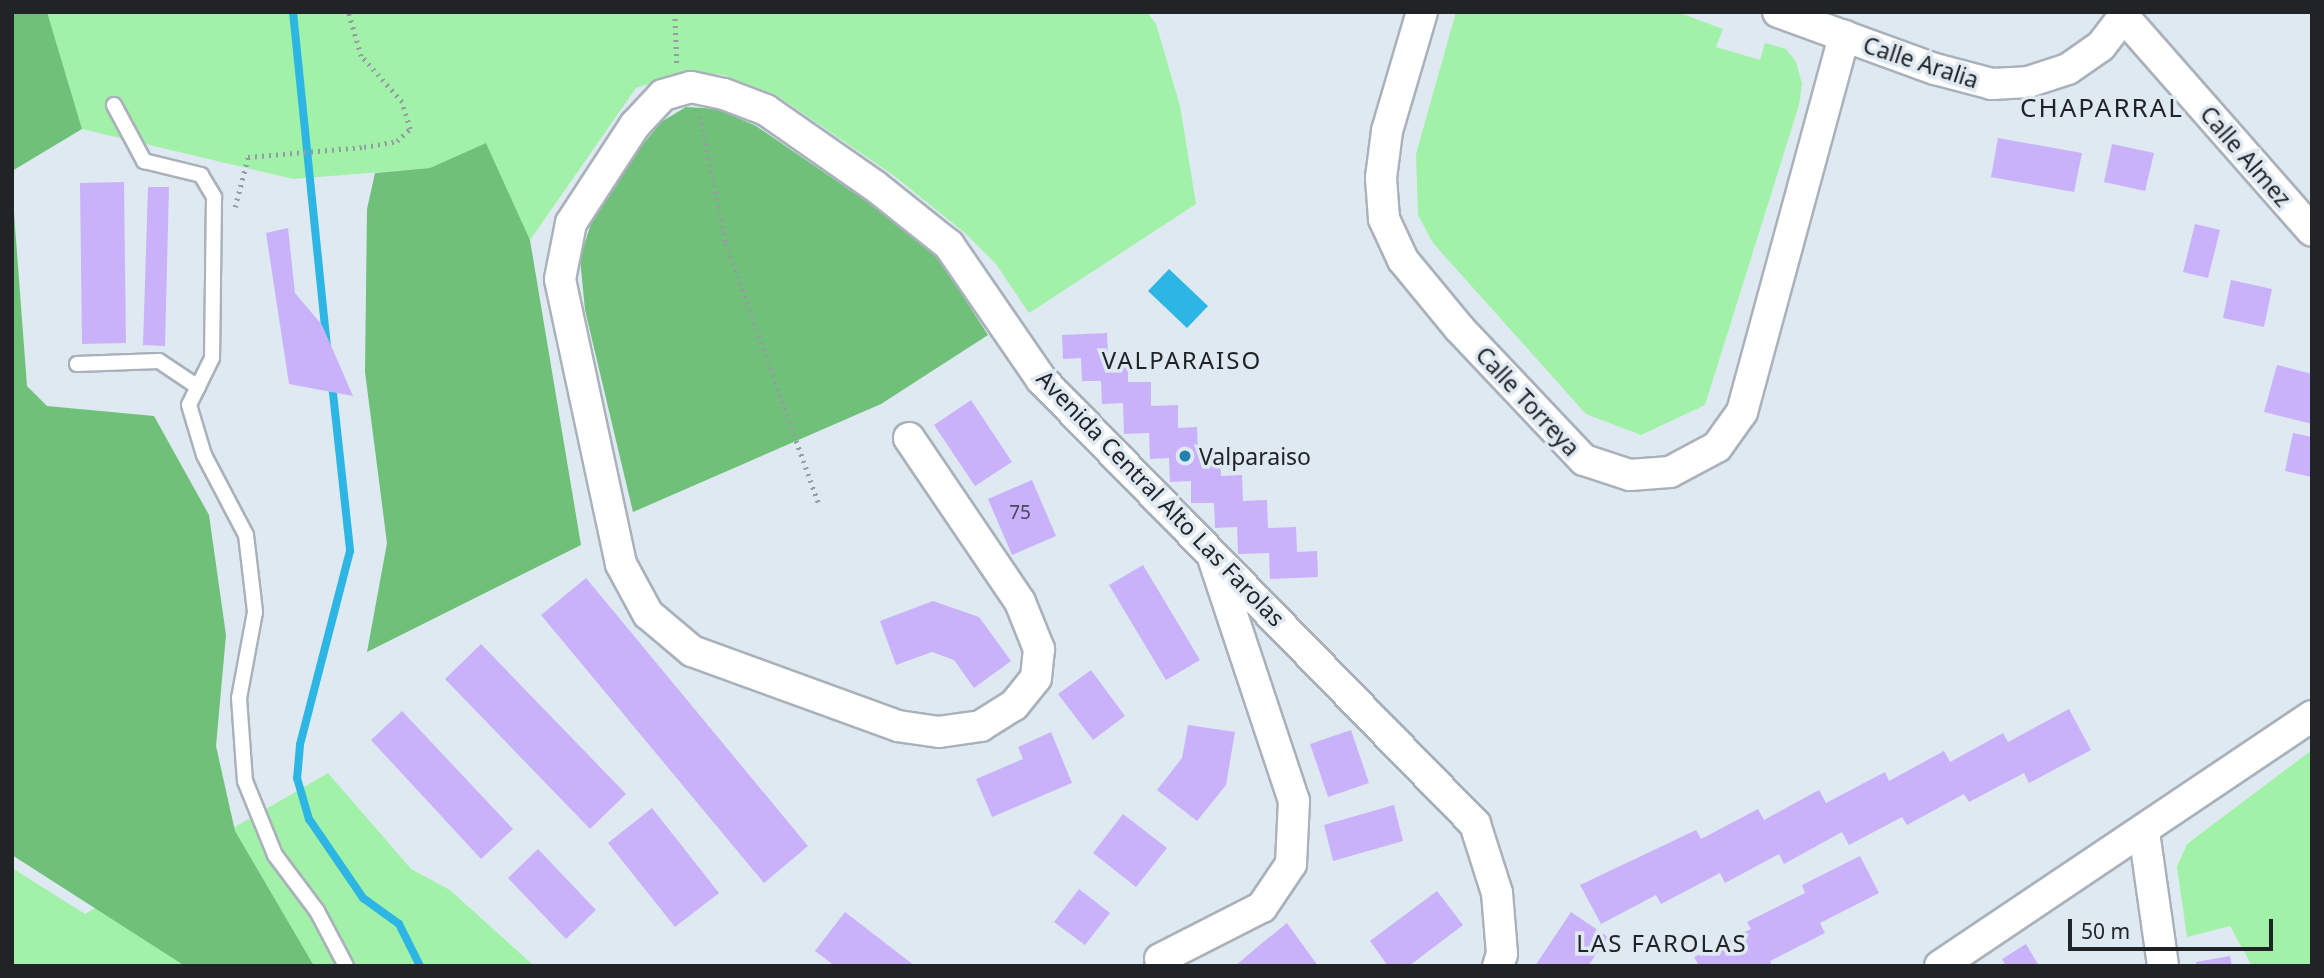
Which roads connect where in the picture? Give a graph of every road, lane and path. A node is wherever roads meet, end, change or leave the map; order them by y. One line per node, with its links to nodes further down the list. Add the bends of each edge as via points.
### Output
1 (348, 12): 10 (path, via 361,57 402,102 410,129 397,141 364,147 248,157 240,197)
2 (676, 12): 7 (path, via 674,57)
3 (1422, 12): 6 (street, Calle Torreya, via 1387,131 1381,177 1384,219 1403,260 1459,328 1584,460 1630,475 1670,472 1717,447 1742,412)
4 (1778, 12): 6 (street, Calle Aralia)
5 (2126, 15): 6 (street, Calle Aralia, via 2101,46 2068,69 2016,83 1992,84 1935,69); 9 (street, Calle Almez)
6 (1844, 36)
7 (691, 87): 13 (street, via 663,95 635,125 571,223 562,254 560,279 621,564 648,614 692,651 898,726 939,732 981,726 1014,705 1036,678 1039,649 1020,602); 14 (path, via 707,136 726,243); 15 (street, Avenida Central Alto Las Farolas, via 724,93 766,110 875,186 949,246 1041,379)
8 (114, 105): 10 (lane, via 144,161 201,175 214,197)
9 (2312, 231)
10 (214, 245): 12 (lane, via 212,358)
11 (77, 364): 12 (lane, via 159,361)
12 (198, 387): 19 (lane, via 189,405 204,455 246,535 255,612 239,698 245,781 275,855 317,911)
13 (909, 438)
14 (820, 504)
15 (1212, 553): 18 (street, via 1294,801 1291,864 1262,907); 20 (street, Avenida Central Alto Las Farolas, via 1475,824 1497,893 1502,954)
16 (2312, 716): 17 (street)
17 (2144, 832): 21 (street); 22 (street)
18 (1160, 959)
19 (346, 966)
20 (1498, 966)
21 (1940, 966)
22 (2163, 966)

